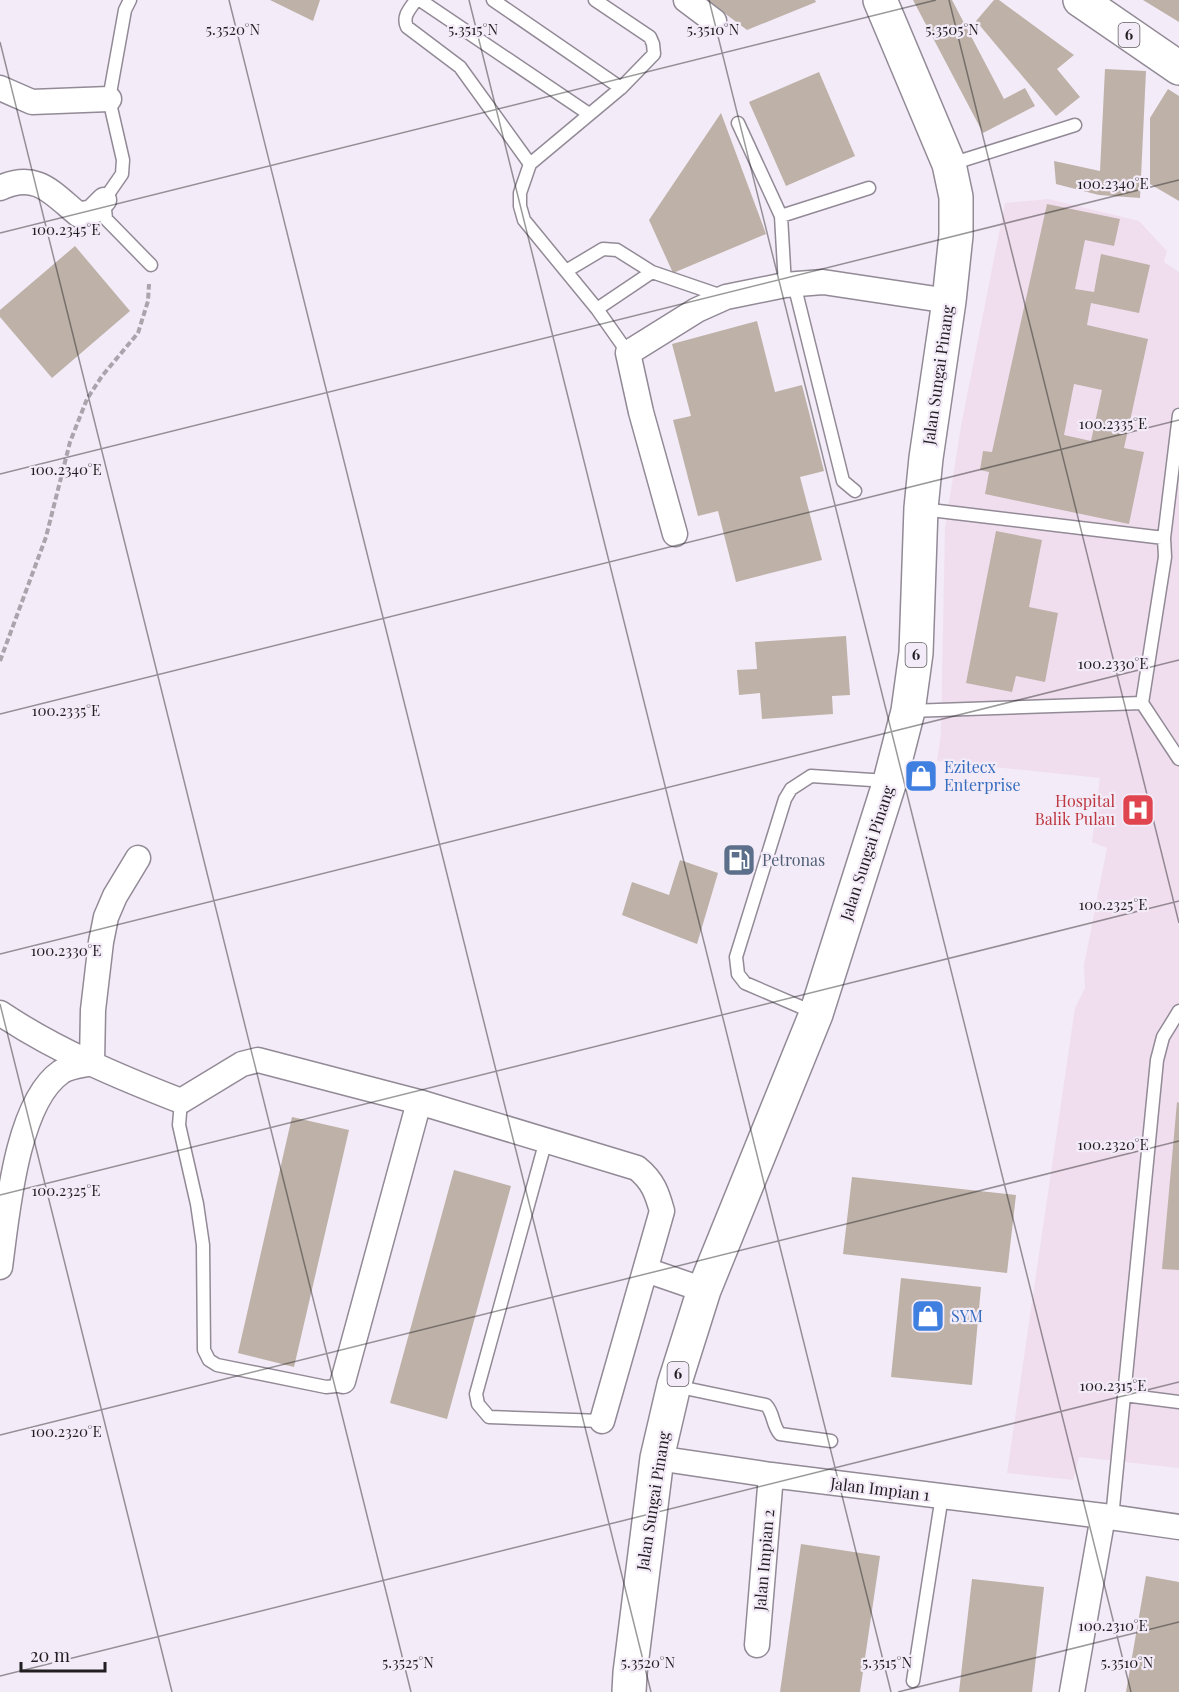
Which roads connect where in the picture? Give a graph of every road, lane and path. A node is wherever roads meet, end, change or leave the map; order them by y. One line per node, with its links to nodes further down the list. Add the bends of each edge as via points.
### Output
1 (130, 0): 12 (lane)
2 (418, 0): 13 (lane); 16 (lane, via 405,15 407,27 460,67)
3 (493, 0): 11 (lane)
4 (595, 0): 11 (lane, via 650,37 653,44 654,54)
5 (686, 0): 8 (street)
6 (880, 0): 17 (main road, Jalan Sungai Pinang / 6)
7 (1080, 0): 9 (main road, 6)
8 (714, 21)
9 (1179, 68)
10 (0, 88): 12 (street, via 32,102)
11 (621, 88): 13 (lane)
12 (109, 99): 20 (lane, via 123,160 122,174)
13 (589, 114): 16 (lane)
14 (738, 123): 21 (lane)
15 (1075, 125): 17 (lane)
16 (530, 164): 23 (lane, via 520,193 524,219)
17 (949, 164): 27 (main road, Jalan Sungai Pinang / 6, via 956,197)
18 (0, 188): 20 (street, via 13,182 31,182 79,215 92,212)
19 (869, 188): 21 (lane)
20 (104, 200): 22 (lane, via 106,219)
21 (781, 216): 25 (lane)
22 (151, 266): 35 (path, via 148,301 138,333 87,399 70,442 46,537)
23 (566, 272): 24 (lane, via 603,249 617,250); 28 (lane)
24 (652, 272): 26 (lane); 28 (lane)
25 (789, 285): 26 (street); 27 (street, via 824,282); 31 (lane, via 843,481)
26 (726, 297): 29 (street, via 697,310)
27 (949, 302): 32 (main road, Jalan Sungai Pinang / 6)
28 (597, 309): 29 (lane)
29 (628, 353): 33 (street)
30 (1179, 415): 34 (lane)
31 (855, 491)
32 (921, 508): 34 (lane); 37 (main road, Jalan Sungai Pinang / 6, via 916,653)
33 (675, 534)
34 (1164, 538): 36 (lane, via 1165,557)
35 (0, 661)
36 (1142, 703): 37 (lane); 38 (lane)
37 (908, 711): 39 (main road, Jalan Sungai Pinang / 6)
38 (1179, 759)
39 (890, 781): 43 (main road, Jalan Sungai Pinang / 6); 43 (lane, via 811,776 791,789 785,799 736,957 738,974 745,982)
40 (138, 858): 46 (street, via 115,896 100,942)
41 (1179, 1011): 55 (lane, via 1163,1036 1157,1060)
42 (0, 1013): 45 (street)
43 (816, 1014): 52 (main road, Jalan Sungai Pinang / 6)
44 (0, 1029): 45 (street)
45 (33, 1035): 46 (street)
46 (92, 1063): 47 (street); 50 (street, via 64,1070 55,1077 44,1087 30,1115 17,1160)
47 (181, 1101): 48 (street, via 242,1064 258,1060); 53 (lane, via 179,1125 203,1245 204,1350 209,1360 217,1365 326,1387)
48 (418, 1101): 49 (street); 53 (street)
49 (546, 1140): 51 (street, via 638,1168 648,1177 662,1211); 57 (lane, via 476,1394 478,1404 489,1417)
50 (0, 1267)
51 (646, 1270): 52 (street); 57 (street)
52 (704, 1290): 54 (main road, Jalan Sungai Pinang / 6)
53 (344, 1381)
54 (674, 1385): 58 (lane, via 766,1405 780,1434); 59 (main road, Jalan Sungai Pinang / 6)
55 (1124, 1395): 56 (lane); 62 (lane)
56 (1179, 1402)
57 (602, 1421)
58 (831, 1441)
59 (657, 1458): 60 (street, Jalan Impian 1); 66 (main road, Jalan Sungai Pinang / 6)
60 (771, 1475): 61 (street, Jalan Impian 1); 64 (street, Jalan Impian 2)
61 (942, 1497): 62 (street, Jalan Impian 1); 65 (lane)
62 (1107, 1517): 63 (street, Jalan Impian 1); 67 (street)
63 (1179, 1527)
64 (757, 1645)
65 (913, 1681)
66 (629, 1692)
67 (1072, 1692)

